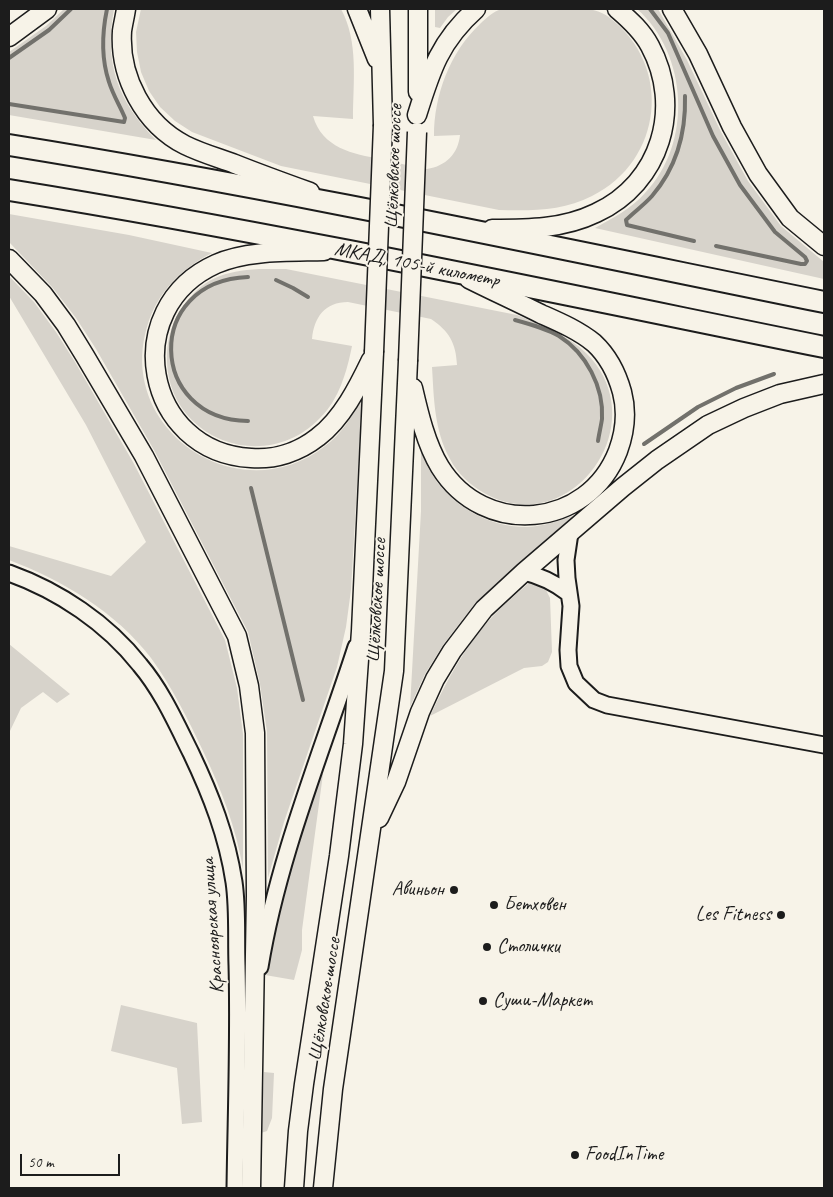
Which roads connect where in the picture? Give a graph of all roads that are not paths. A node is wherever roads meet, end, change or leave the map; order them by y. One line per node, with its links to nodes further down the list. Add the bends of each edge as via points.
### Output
1 (46, 9): 9 (main road)
2 (126, 9): 14 (main road, via 122,54 127,76 136,98 166,132 185,145)
3 (357, 9): 10 (main road)
4 (380, 9): 10 (main road, Щёлковское шоссе)
5 (418, 9): 11 (main road, Щёлковское шоссе)
6 (476, 9): 11 (main road, via 443,46 430,73)
7 (617, 9): 15 (main road, via 635,24 660,67 665,91 665,116 661,140 651,163 636,184 618,200 597,213 567,224 532,229)
8 (672, 9): 16 (main road, via 758,174 790,218)
9 (9, 37)
10 (382, 70): 22 (main road, Щёлковское шоссе, bridge, via 383,125)
11 (417, 124): 23 (main road, Щёлковское шоссе, bridge)
12 (9, 145): 14 (highway)
13 (9, 190): 17 (highway, МКАД, 105-й километр)
14 (348, 207): 15 (highway)
15 (465, 229): 20 (highway)
16 (824, 246)
17 (340, 250): 19 (highway, МКАД, 105-й километр); 22 (main road, via 233,259 202,271 177,293 161,321 154,354 158,386 172,416 202,444 241,458 274,457 305,446 330,426 358,386)
18 (9, 259): 32 (main road, via 43,294 86,356 144,456 236,636 249,686 255,733)
19 (456, 272): 21 (highway, МКАД, 105-й километр); 23 (main road, via 578,331 604,355 618,379 624,400 622,442 614,462 587,494 549,513 528,516 487,508 452,483 440,466 419,413)
20 (824, 302)
21 (824, 347)
22 (374, 354): 29 (main road, Щёлковское шоссе)
23 (408, 364): 31 (main road, Щёлковское шоссе, via 394,671)
24 (824, 384): 25 (main road, via 780,394 708,425 657,460)
25 (570, 533): 27 (main road); 28 (street, via 566,560)
26 (9, 572): 33 (street, Красноярская улица, via 74,605 122,644 157,689 208,787 219,817 234,884 238,1017)
27 (524, 572): 28 (street, via 535,574); 31 (main road, via 484,609 435,679 396,782)
28 (568, 593): 30 (street, via 571,606 569,666 576,683 594,700 607,706)
29 (361, 631): 32 (street, via 295,826 274,899); 35 (main road, Щёлковское шоссе, via 352,754 305,1075)
30 (824, 745)
31 (371, 835): 36 (main road, Щёлковское шоссе, via 333,1089)
32 (254, 1012): 34 (main road)
33 (235, 1188)
34 (251, 1188)
35 (294, 1188)
36 (323, 1188)

